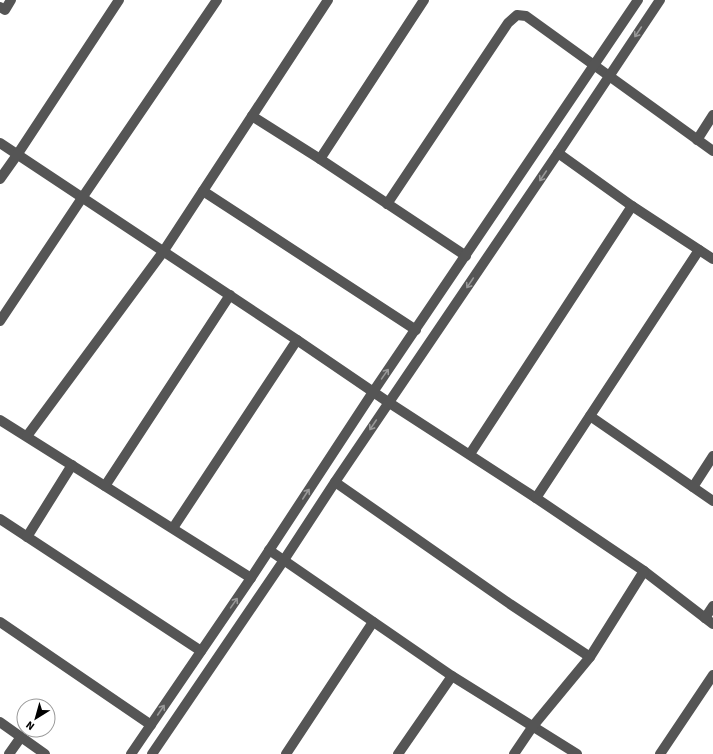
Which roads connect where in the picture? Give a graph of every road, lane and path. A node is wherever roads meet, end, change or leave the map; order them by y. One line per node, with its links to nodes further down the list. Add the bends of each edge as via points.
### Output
1 (11, 0): 8 (street)
2 (119, 0): 17 (street)
3 (217, 0): 21 (street)
4 (424, 0): 18 (street)
5 (638, 0): 9 (street)
6 (660, 0): 10 (street, one-way to 10)
7 (323, 2): 12 (street)
8 (2, 11)
9 (594, 66): 10 (street); 22 (street, via 526,16 517,15 508,23); 26 (street)
10 (609, 76): 13 (street); 16 (street)
11 (713, 115): 13 (street)
12 (252, 116): 18 (street); 20 (street)
13 (697, 140): 15 (street)
14 (0, 143): 17 (street)
15 (713, 150)
16 (558, 153): 23 (street); 33 (street, one-way to 33)
17 (17, 155): 19 (street); 21 (street)
18 (320, 159): 22 (street)
19 (0, 179)
20 (203, 191): 25 (street); 30 (street)
21 (82, 198): 25 (street); 29 (street)
22 (388, 204): 26 (street)
23 (632, 206): 24 (street); 37 (street)
24 (699, 250): 27 (street); 34 (street)
25 (163, 252): 28 (street); 36 (street)
26 (466, 256): 30 (street)
27 (713, 259)
28 (230, 296): 31 (street); 41 (street)
29 (0, 321)
30 (416, 330): 32 (street, one-way to 30)
31 (297, 340): 32 (street); 46 (street)
32 (373, 392): 33 (street); 48 (street, one-way to 32)
33 (388, 402): 37 (street); 40 (street, one-way to 40)
34 (590, 416): 42 (street); 43 (street)
35 (0, 420): 36 (street)
36 (27, 436): 39 (street)
37 (470, 454): 43 (street)
38 (713, 456): 42 (street)
39 (72, 465): 41 (street); 47 (street)
40 (335, 482): 49 (street); 58 (street)
41 (105, 486): 46 (street)
42 (693, 487): 44 (street)
43 (536, 498): 50 (street)
44 (713, 501)
45 (0, 519): 47 (street)
46 (173, 528): 51 (street)
47 (27, 537): 57 (street)
48 (269, 550): 49 (street); 51 (street)
49 (284, 560): 55 (street); 70 (street)
50 (644, 571): 53 (street); 58 (street)
51 (251, 578): 57 (street, one-way to 51)
52 (713, 606): 53 (street)
53 (705, 618): 56 (street)
54 (0, 622): 62 (street)
55 (373, 622): 60 (street); 71 (street)
56 (713, 624)
57 (200, 651): 62 (street, one-way to 57)
58 (590, 657): 63 (street)
59 (713, 675): 75 (street)
60 (452, 676): 63 (street); 72 (street)
61 (0, 722): 64 (street)
62 (151, 725): 69 (street)
63 (533, 726): 73 (street); 74 (street)
64 (16, 733)
65 (20, 738): 67 (street)
66 (22, 738): 68 (street)
67 (9, 754)
68 (45, 754)
69 (131, 754)
70 (152, 754)
71 (286, 754)
72 (398, 754)
73 (514, 754)
74 (577, 754)
75 (660, 754)

